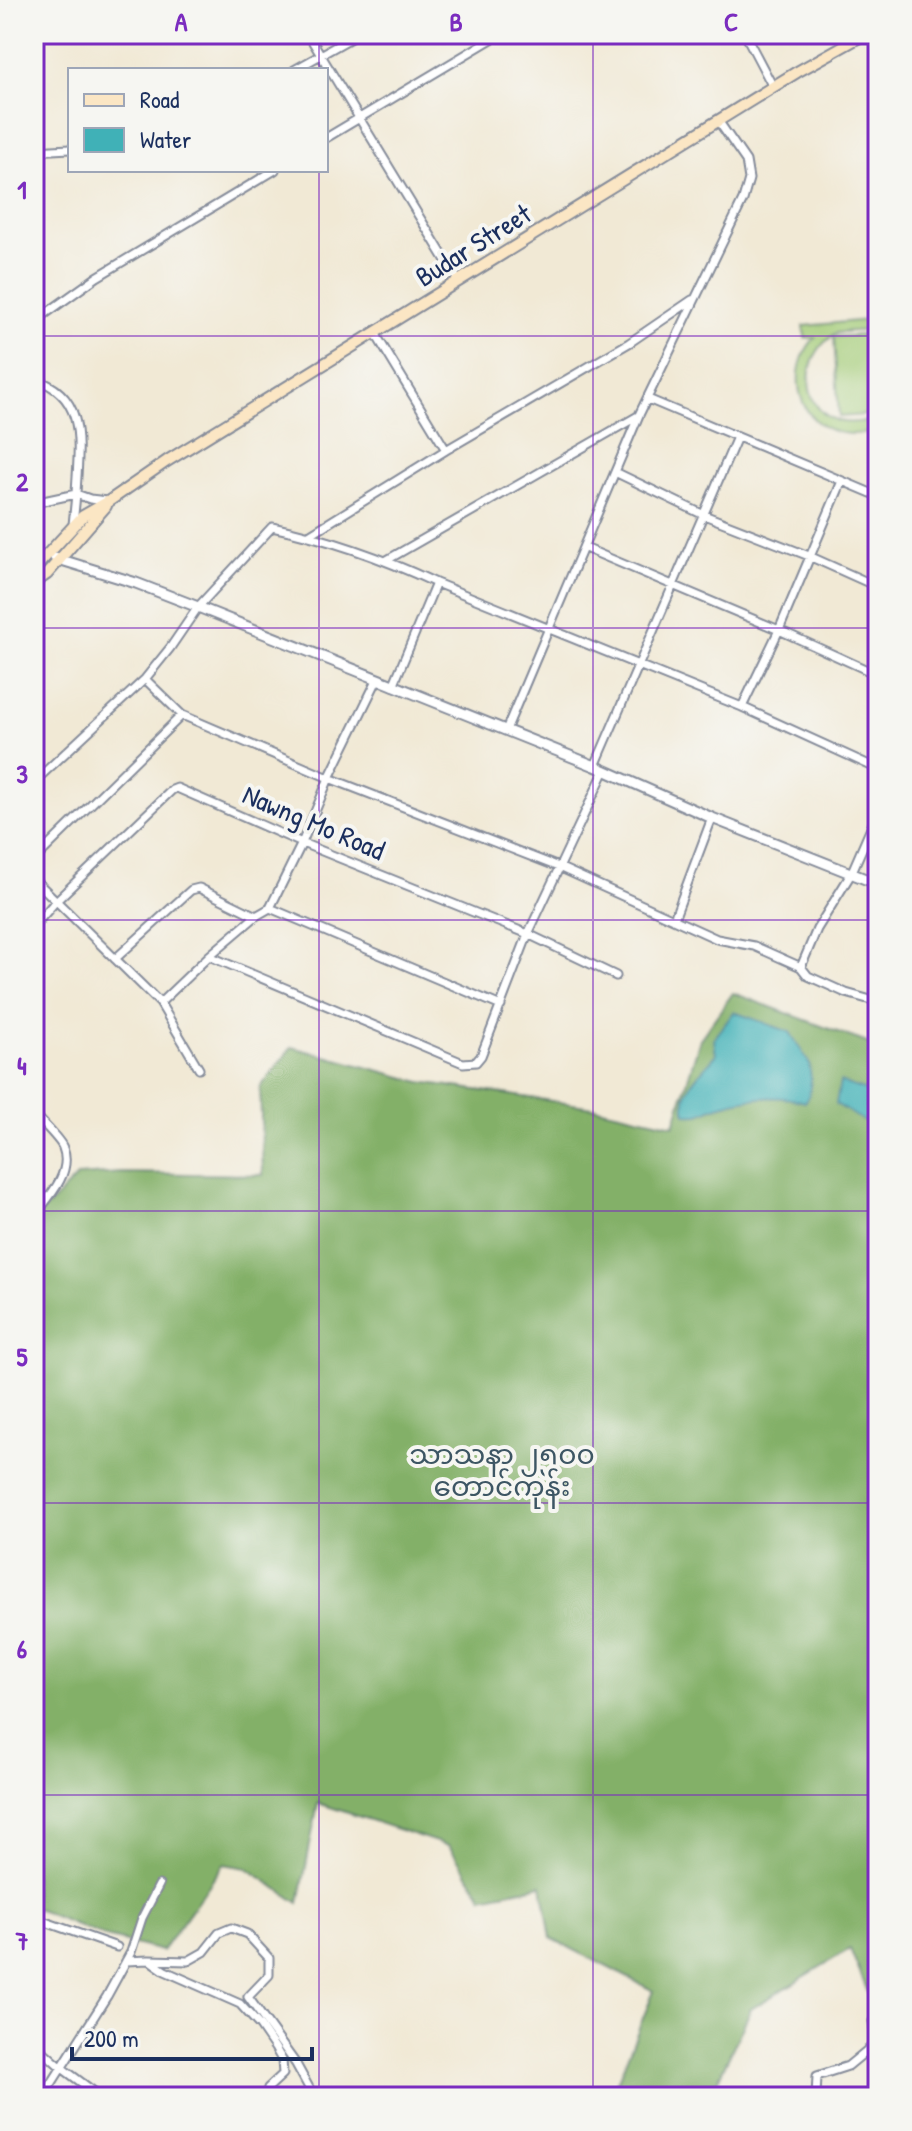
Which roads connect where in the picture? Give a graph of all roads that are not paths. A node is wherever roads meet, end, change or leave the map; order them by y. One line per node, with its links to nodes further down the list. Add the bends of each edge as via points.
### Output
1 (308, 34): 6 (street)
2 (358, 34): 6 (street)
3 (500, 34): 9 (street)
4 (745, 34): 8 (street)
5 (865, 34): 8 (main road, Budar Street)
6 (321, 56): 7 (street); 9 (street)
7 (298, 68)
8 (773, 87): 10 (main road, Budar Street)
9 (361, 117): 11 (street); 15 (street)
10 (719, 122): 15 (main road, Budar Street); 16 (street, via 746,161 749,179)
11 (328, 137)
12 (68, 149): 13 (street)
13 (34, 151)
14 (272, 172): 17 (street, via 97,277)
15 (459, 282): 18 (main road, Budar Street)
16 (695, 298): 20 (street); 23 (street, via 629,343)
17 (34, 322)
18 (375, 333): 23 (street); 28 (main road, Budar Street)
19 (34, 379): 26 (street, via 50,384 72,405 78,435)
20 (648, 399): 21 (street); 22 (street)
21 (639, 415): 24 (street); 36 (street)
22 (737, 437): 25 (street); 30 (street)
23 (446, 450): 32 (street)
24 (615, 472): 30 (street); 33 (street)
25 (842, 481): 27 (street); 34 (street)
26 (76, 494): 28 (street); 29 (street); 31 (street)
27 (878, 496)
28 (109, 501): 31 (main road, Budar Street); 35 (main road, via 90,527)
29 (34, 503)
30 (704, 515): 34 (street); 40 (street)
31 (73, 525): 35 (main road, Budar Street)
32 (309, 535): 36 (street); 42 (street, via 272,527)
33 (585, 548): 40 (street); 43 (street)
34 (809, 556): 41 (street); 44 (street)
35 (53, 558): 37 (main road); 38 (main road, via 47,574); 42 (street)
36 (387, 560): 39 (street)
37 (34, 569)
38 (34, 583)
39 (436, 583): 43 (street); 49 (street)
40 (674, 587): 44 (street); 45 (street)
41 (878, 587)
42 (198, 607): 47 (street); 48 (street)
43 (550, 627): 45 (street); 52 (street)
44 (779, 630): 46 (street); 50 (street)
45 (639, 666): 50 (street); 53 (street)
46 (878, 675)
47 (145, 679): 51 (street); 56 (street)
48 (377, 680): 49 (street); 55 (street)
49 (393, 686): 52 (street)
50 (742, 707): 54 (street)
51 (182, 715): 55 (street); 60 (street)
52 (506, 730): 53 (street)
53 (600, 768): 58 (street); 61 (street)
54 (878, 769)
55 (329, 778): 59 (street); 61 (street)
56 (34, 782)
57 (878, 812): 62 (street)
58 (712, 818): 62 (street); 68 (street)
59 (302, 843): 65 (street, Nawng Mo Road, via 177,788); 66 (street); 70 (street, Nawng Mo Road)
60 (34, 860)
61 (561, 868): 68 (street); 70 (street)
62 (851, 874): 64 (street); 73 (street)
63 (34, 879): 65 (street)
64 (878, 884)
65 (56, 901): 69 (street, Nawng Mo Road); 72 (street)
66 (270, 908): 67 (street); 77 (street)
67 (256, 916): 71 (street); 72 (street, via 199,888 191,890)
68 (674, 919): 73 (street)
69 (34, 926)
70 (528, 934): 74 (street, Nawng Mo Road); 77 (street)
71 (209, 956): 76 (street); 77 (street, via 470,1064 481,1056)
72 (115, 959): 76 (street)
73 (801, 967): 75 (street, via 808,976)
74 (616, 976)
75 (878, 1002)
76 (160, 1003): 78 (street)
77 (501, 1006)
78 (199, 1069)
79 (34, 1113): 80 (street, via 63,1147 65,1165 62,1178)
80 (34, 1216)
81 (159, 1885): 85 (street)
82 (34, 1918): 83 (street)
83 (117, 1947)
84 (149, 1960): 85 (street); 86 (street, via 188,1961 231,1928 247,1934 269,1958 269,1975); 87 (street)
85 (126, 1961): 90 (street)
86 (248, 1997): 87 (street); 94 (street)
87 (240, 2004): 93 (street, via 282,2060 283,2074)
88 (873, 2021): 95 (street, via 876,2043 848,2066 817,2076)
89 (34, 2043): 90 (street)
90 (62, 2068): 91 (street); 92 (street)
91 (43, 2097)
92 (101, 2097)
93 (266, 2097)
94 (314, 2097)
95 (816, 2097)

